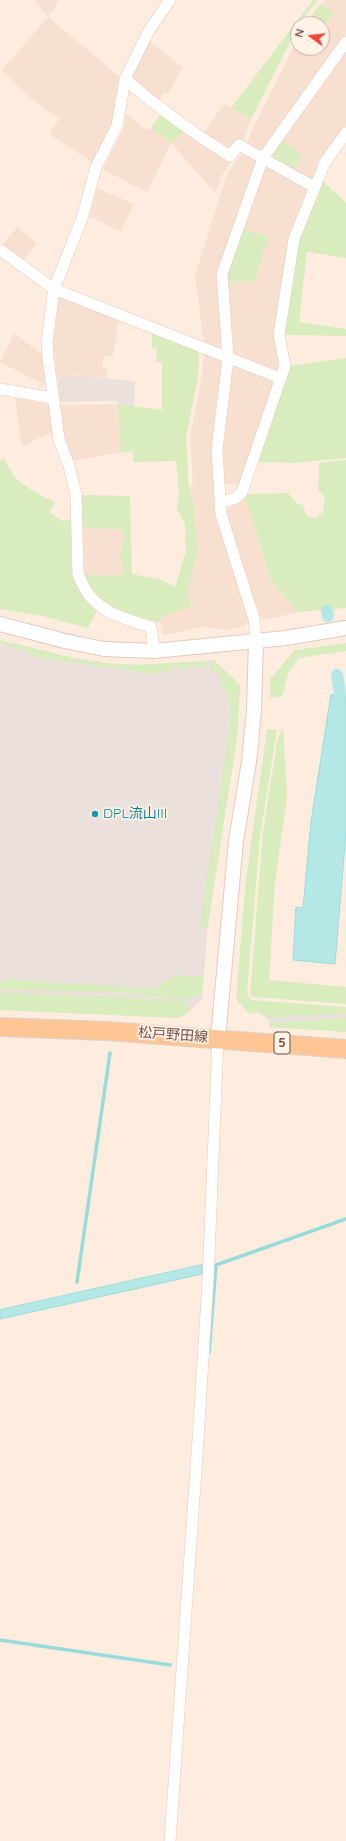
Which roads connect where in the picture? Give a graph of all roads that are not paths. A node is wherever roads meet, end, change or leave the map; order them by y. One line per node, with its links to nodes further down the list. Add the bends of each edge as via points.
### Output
1 (170, 0): 3 (street, via 148,32)
2 (346, 42): 5 (street)
3 (125, 79): 5 (street, via 152,104 230,156 239,145); 8 (street, via 116,126 96,167 82,218)
4 (346, 133): 6 (street, via 325,162)
5 (263, 158): 6 (street); 9 (street, via 222,274)
6 (314, 187): 10 (street, via 294,239 279,335 285,366)
7 (0, 250): 8 (street)
8 (54, 289): 9 (street); 12 (street, via 47,342)
9 (228, 358): 10 (street); 13 (street, via 217,450)
10 (280, 378): 13 (street, via 242,492 236,498)
11 (0, 389): 12 (street)
12 (53, 398): 17 (street, via 59,439 76,494 78,574 82,586 96,604 106,611 122,619 151,627)
13 (220, 502): 16 (street, via 221,514 254,619)
14 (0, 624): 17 (street, via 104,649)
15 (346, 628): 16 (street)
16 (256, 641): 17 (street); 19 (street, via 254,711 249,762 236,841)
17 (154, 651)
18 (0, 1028): 19 (main road, 松戸野田線 / 5)
19 (218, 1038): 20 (main road, 松戸野田線 / 5); 21 (street, via 208,1281)
20 (346, 1049)
21 (170, 1841)

